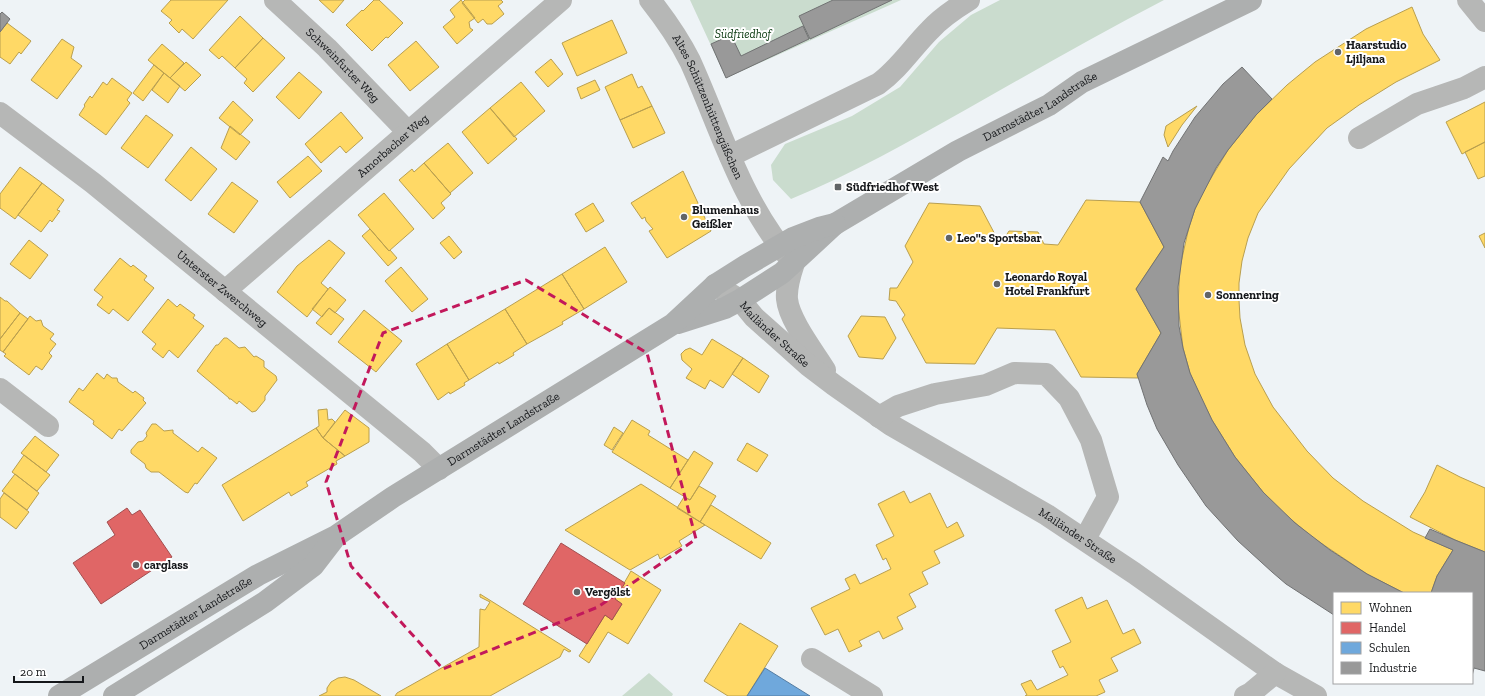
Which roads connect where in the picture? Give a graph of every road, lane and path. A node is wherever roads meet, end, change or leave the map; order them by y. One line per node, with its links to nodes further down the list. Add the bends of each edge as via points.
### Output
1 (275, 0): 10 (street, Schweinfurter Weg, via 327,48)
2 (561, 0): 10 (street, Amorbacher Weg)
3 (650, 0): 12 (street, Altes Schützenhüttengäßchen, via 672,29 689,60)
4 (969, 0): 12 (street, via 931,29 890,75 878,84)
5 (1251, 0): 13 (main road, Darmstädter Landstraße, via 1082,82 1049,104 958,151)
6 (1468, 0): 7 (street)
7 (1485, 21)
8 (1485, 77): 11 (street, via 1464,88 1417,104)
9 (0, 113): 17 (street, Unterster Zwerchweg, via 93,183)
10 (408, 132): 17 (street, Amorbacher Weg)
11 (1359, 138)
12 (730, 156): 14 (street, Altes Schützenhüttengäßchen, via 760,217)
13 (835, 224): 14 (main road, Darmstädter Landstraße, via 793,238); 15 (main road, Darmstädter Landstraße)
14 (779, 246): 15 (street, Altes Schützenhüttengäßchen); 16 (main road, Darmstädter Landstraße)
15 (794, 263): 18 (main road, Darmstädter Landstraße); 20 (street, Mailänder Straße, via 787,300 792,316)
16 (715, 285): 18 (street, Mailänder Straße); 19 (main road, Darmstädter Landstraße)
17 (225, 290): 24 (street, Unterster Zwerchweg, via 416,447)
18 (740, 300): 19 (main road, Darmstädter Landstraße, via 725,308); 20 (street, Mailänder Straße, via 754,317)
19 (673, 324): 24 (main road, Darmstädter Landstraße)
20 (834, 385): 22 (street, Mailänder Straße)
21 (0, 389): 23 (street)
22 (879, 417): 26 (street, Mailänder Straße); 26 (street, via 898,406 928,396 986,385 1014,373 1046,374 1069,398 1091,440 1108,497)
23 (48, 426)
24 (439, 469): 25 (main road, Darmstädter Landstraße)
25 (336, 536): 29 (main road, Darmstädter Landstraße, via 258,575); 30 (main road, Darmstädter Landstraße, via 313,566 265,602)
26 (1085, 539): 28 (street, Mailänder Straße)
27 (812, 659): 31 (street)
28 (1275, 673): 32 (street); 33 (street, Mailänder Straße)
29 (59, 696)
30 (114, 696)
31 (872, 696)
32 (1245, 696)
33 (1316, 696)

